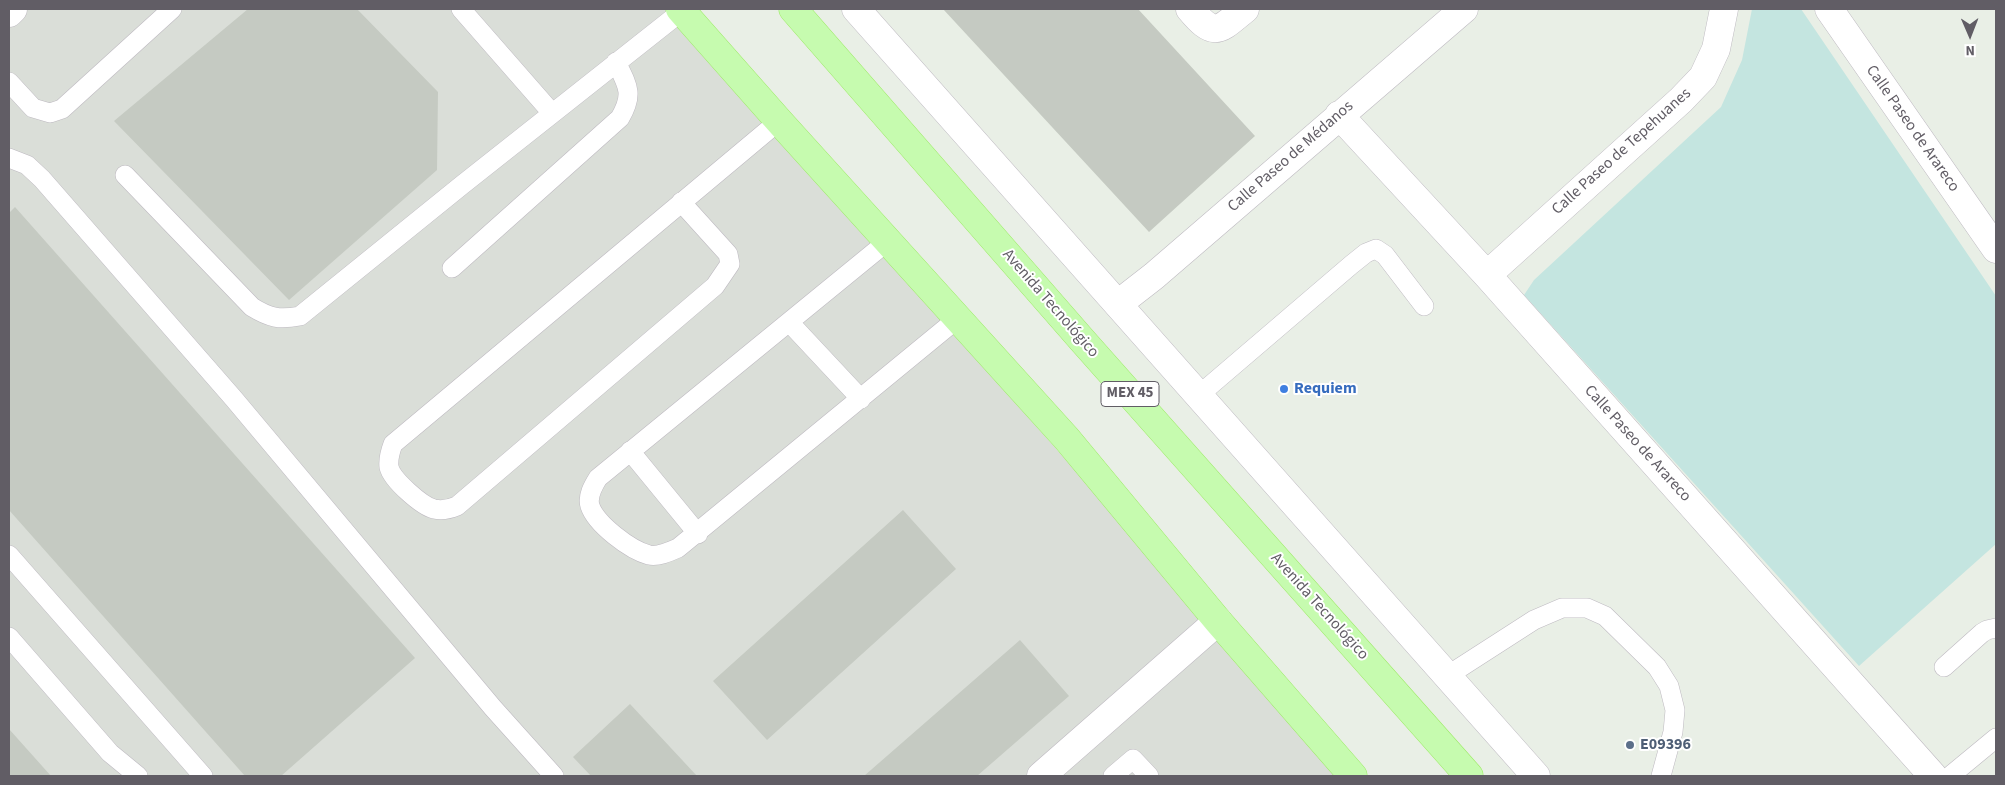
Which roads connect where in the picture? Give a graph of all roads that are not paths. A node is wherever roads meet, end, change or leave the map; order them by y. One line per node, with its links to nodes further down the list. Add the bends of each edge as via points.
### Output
1 (13, 9): 12 (street)
2 (172, 9): 14 (lane, via 62,109 50,113 33,108)
3 (460, 9): 15 (lane)
4 (793, 9): 47 (main road, Avenida Tecnológico / MEX 45)
5 (856, 9): 25 (street)
6 (1190, 9): 7 (street, via 1201,22 1216,29 1222,28)
7 (1245, 9)
8 (1464, 9): 16 (street, Calle Paseo de Médanos)
9 (1724, 9): 24 (street, Calle Paseo de Tepehuanes, via 1716,49 1703,78)
10 (1828, 9): 22 (street, Calle Paseo de Arareco)
11 (681, 10): 13 (lane); 17 (main road)
12 (9, 13)
13 (616, 62): 15 (lane); 23 (lane, via 630,94 620,118)
14 (9, 82)
15 (552, 113): 19 (lane, via 316,304 300,316 284,319 267,316 252,307)
16 (1340, 115): 24 (street, Calle Paseo de Arareco); 25 (street, Calle Paseo de Médanos)
17 (779, 121): 20 (lane); 21 (main road)
18 (9, 158): 42 (lane, via 26,165 42,179)
19 (125, 175)
20 (681, 202): 20 (lane, via 728,254 730,264 714,286 457,506 440,510 426,506 395,480 389,469 393,444)
21 (888, 241): 27 (main road); 28 (lane)
22 (1996, 249)
23 (452, 268)
24 (1487, 275): 50 (street, Calle Paseo de Arareco)
25 (1118, 304): 29 (street)
26 (1424, 306): 29 (lane, via 1386,254 1376,249 1351,265)
27 (957, 319): 30 (lane); 34 (main road, via 1067,439)
28 (789, 322): 30 (lane); 31 (lane)
29 (1199, 395): 38 (street)
30 (861, 399): 32 (lane)
31 (630, 451): 32 (lane); 32 (lane, via 592,486 590,505 596,518 614,535 649,555 678,548)
32 (698, 534)
33 (9, 555): 41 (lane)
34 (1218, 622): 43 (street); 46 (main road)
35 (1996, 628): 37 (lane, via 1982,633)
36 (9, 637): 40 (lane, via 110,753)
37 (1944, 667)
38 (1447, 676): 48 (street); 49 (lane, via 1534,620 1562,608 1587,608 1605,616 1656,667 1669,686 1675,710 1674,732)
39 (1996, 738): 51 (lane)
40 (138, 776)
41 (203, 776)
42 (554, 776)
43 (1041, 776)
44 (1114, 776): 45 (lane, via 1133,759)
45 (1149, 776)
46 (1353, 776)
47 (1469, 776)
48 (1536, 776)
49 (1661, 776)
50 (1933, 776)
51 (1950, 776)

